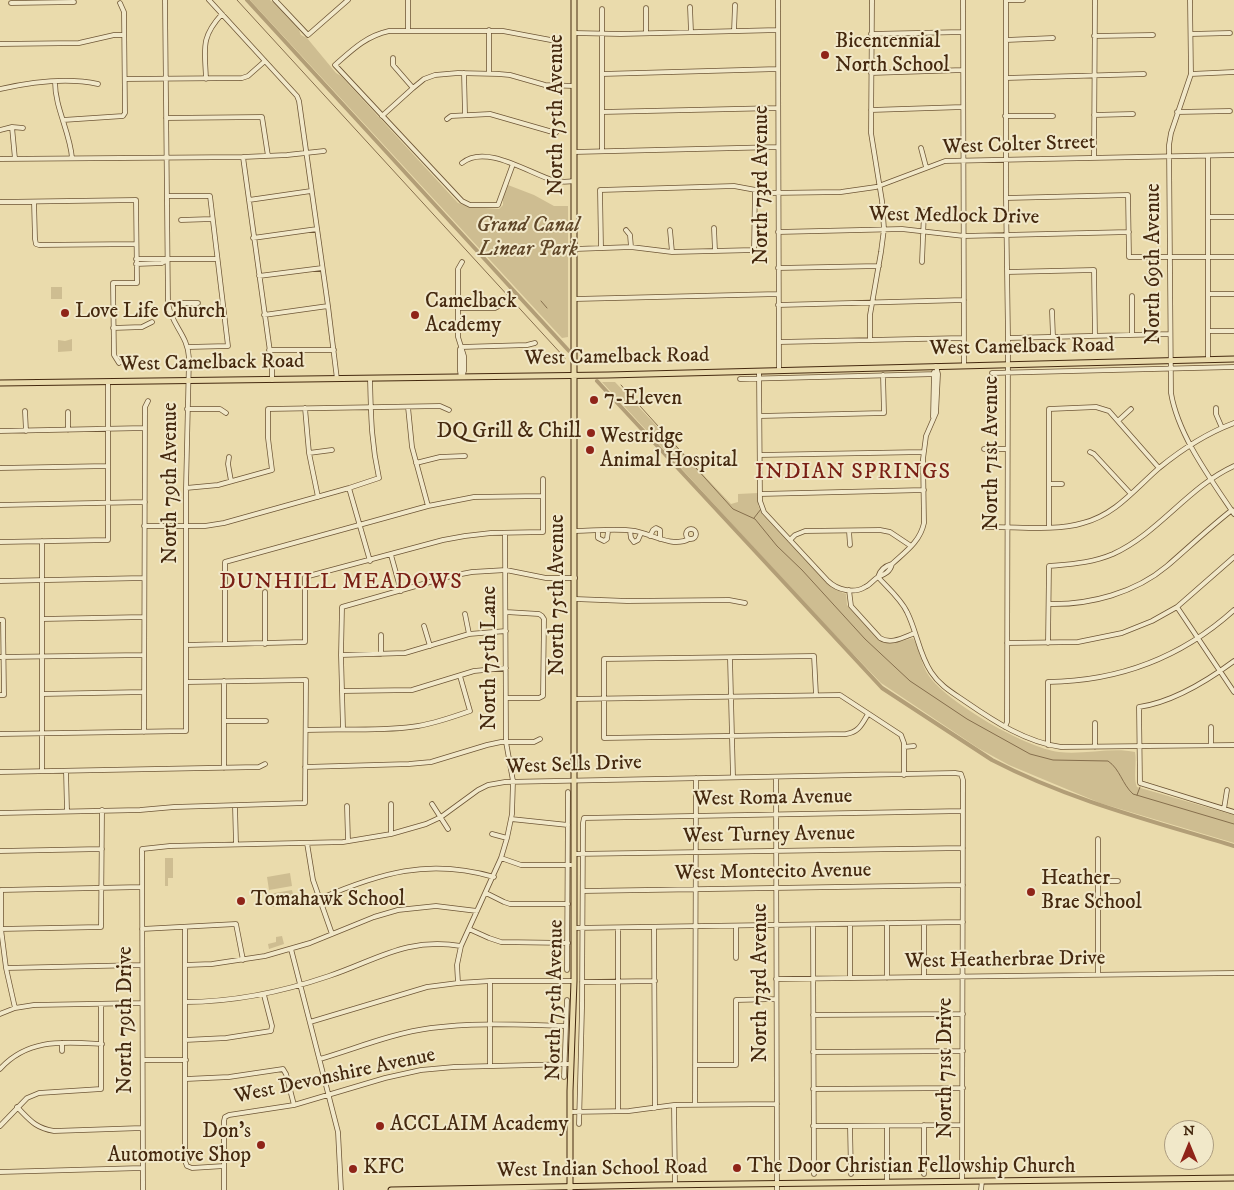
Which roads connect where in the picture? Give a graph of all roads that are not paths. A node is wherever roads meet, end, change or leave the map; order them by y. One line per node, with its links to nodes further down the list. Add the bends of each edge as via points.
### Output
1 (165, 0): 58 (street, North 79th Avenue)
2 (209, 0): 24 (street)
3 (275, 0): 19 (street, via 308,35)
4 (337, 0): 19 (street)
5 (348, 0): 19 (street)
6 (408, 0): 27 (street)
7 (574, 0): 31 (main road, North 75th Avenue)
8 (778, 0): 26 (street, North 73rd Avenue)
9 (872, 0): 35 (street)
10 (963, 0): 30 (street)
11 (1006, 0): 12 (street); 42 (street, North 71st Avenue)
12 (1023, 0)
13 (1094, 0): 39 (street)
14 (1190, 0): 36 (street, North 69th Avenue)
15 (43, 1): 16 (street); 17 (street)
16 (74, 2)
17 (11, 3)
18 (120, 3): 37 (street, via 124,12)
19 (341, 5)
20 (735, 6): 28 (street)
21 (690, 7): 29 (street)
22 (646, 8): 33 (street)
23 (602, 9): 32 (street)
24 (222, 14): 45 (street); 59 (street, via 206,39)
25 (489, 30): 27 (street); 41 (street); 51 (street)
26 (778, 30): 28 (street); 46 (street, North 73rd Avenue)
27 (408, 31): 74 (street, via 389,31 369,37 335,65)
28 (734, 31): 29 (street)
29 (691, 32): 33 (street)
30 (964, 32): 35 (street); 47 (street)
31 (574, 33): 32 (street); 62 (main road, North 75th Avenue)
32 (602, 33): 33 (street); 52 (street)
33 (646, 33)
34 (1230, 33): 36 (street)
35 (872, 34): 48 (street)
36 (1191, 34): 54 (street, North 69th Avenue)
37 (124, 35): 43 (street, via 79,43); 57 (street)
38 (1153, 35): 39 (street)
39 (1094, 36): 55 (street)
40 (1053, 38): 42 (street)
41 (556, 40)
42 (1006, 40): 56 (street, North 71st Avenue)
43 (0, 44)
44 (393, 58): 63 (street, via 394,65)
45 (265, 62): 59 (street, via 245,78); 89 (street, via 298,98)
46 (778, 69): 52 (street); 66 (street, North 73rd Avenue)
47 (963, 70): 48 (street); 65 (street)
48 (871, 72): 67 (street)
49 (1234, 72): 54 (street)
50 (464, 73): 51 (street); 63 (street, via 435,75); 71 (street)
51 (489, 73): 62 (street, via 545,85)
52 (602, 74): 69 (street)
53 (1144, 74): 55 (street)
54 (1190, 74): 70 (street, North 69th Avenue)
55 (1094, 76): 56 (street); 73 (street)
56 (1006, 78): 75 (street, North 71st Avenue)
57 (125, 79): 58 (street); 79 (street, via 123,116)
58 (166, 79): 59 (street); 77 (street, North 79th Avenue)
59 (206, 79)
60 (55, 82): 61 (street); 64 (street, via 32,82); 79 (street)
61 (98, 84)
62 (574, 86): 88 (main road, North 75th Avenue)
63 (413, 88): 74 (street)
64 (0, 90)
65 (963, 107): 67 (street); 100 (street)
66 (778, 108): 69 (street); 84 (street, North 73rd Avenue)
67 (871, 110): 106 (street)
68 (1230, 111): 70 (street)
69 (602, 112): 87 (street)
70 (1177, 112): 92 (street, North 69th Avenue)
71 (465, 114): 78 (street); 83 (street, via 501,116)
72 (1133, 114): 73 (street)
73 (1094, 115): 97 (street)
74 (382, 116): 103 (street, via 462,201 470,205 498,205)
75 (1005, 116): 76 (street); 101 (street, North 71st Avenue)
76 (1053, 116)
77 (166, 118): 91 (street, via 262,117); 96 (street, North 79th Avenue)
78 (447, 119)
79 (63, 120): 95 (street)
80 (12, 127): 81 (street); 82 (street); 99 (street)
81 (23, 128)
82 (0, 130)
83 (556, 133)
84 (778, 147): 87 (street); 109 (street, North 73rd Avenue)
85 (921, 148): 104 (street)
86 (324, 151): 89 (street)
87 (602, 151): 88 (street)
88 (574, 152): 105 (main road, North 75th Avenue)
89 (306, 153): 91 (street); 108 (street)
90 (1234, 155): 93 (street, West Colter Street)
91 (268, 156): 94 (street)
92 (1169, 156): 93 (street, West Colter Street); 97 (street, West Colter Street); 137 (street, North 69th Avenue)
93 (1208, 156): 116 (street)
94 (243, 157): 96 (street); 112 (street)
95 (72, 158): 96 (street); 99 (street)
96 (166, 158): 110 (street, North 79th Avenue)
97 (1094, 158): 101 (street, West Colter Street)
98 (0, 159): 99 (street)
99 (15, 159)
100 (963, 160): 101 (street, West Colter Street); 104 (street, West Colter Street); 129 (street)
101 (1006, 161): 111 (street, North 71st Avenue)
102 (462, 163): 103 (street, via 467,158 496,158)
103 (513, 164): 105 (street, via 554,180)
104 (926, 167): 106 (street, West Colter Street)
105 (574, 182): 133 (main road, North 75th Avenue)
106 (879, 186): 109 (street, West Colter Street, via 841,192); 122 (street)
107 (755, 190): 109 (street, West Colter Street); 134 (street, West Colter Street, via 734,186 600,190); 135 (street, via 754,250)
108 (311, 191): 112 (street); 121 (street)
109 (778, 193): 126 (street, North 73rd Avenue)
110 (167, 196): 118 (street, via 210,196); 141 (street, North 79th Avenue)
111 (1006, 198): 127 (street, via 1128,195); 128 (street, North 71st Avenue)
112 (249, 200): 130 (street)
113 (0, 202): 114 (street)
114 (34, 202): 131 (street, via 36,244); 131 (street, via 136,200)
115 (924, 212): 125 (street)
116 (1208, 217): 117 (street); 138 (street)
117 (1234, 217)
118 (212, 219): 119 (street); 140 (street)
119 (181, 220)
120 (714, 228): 135 (street)
121 (317, 229): 130 (street); 146 (street)
122 (884, 229): 125 (street, West Medlock Drive); 126 (street, West Medlock Drive); 145 (street)
123 (626, 230): 132 (street)
124 (670, 230): 136 (street)
125 (923, 231): 129 (street, West Medlock Drive); 144 (street)
126 (778, 232): 147 (street, North 73rd Avenue)
127 (1129, 232): 128 (street, West Medlock Drive); 137 (street, via 1129,257)
128 (1006, 235): 129 (street, West Medlock Drive); 148 (street, North 71st Avenue)
129 (964, 236): 155 (street)
130 (253, 238): 149 (street)
131 (136, 244): 142 (street)
132 (631, 247): 134 (street); 136 (street)
133 (575, 248): 134 (street); 154 (main road, North 75th Avenue)
134 (601, 248)
135 (715, 251): 136 (street)
136 (672, 252)
137 (1170, 257): 138 (street); 169 (street, North 69th Avenue)
138 (1209, 257): 139 (street); 151 (street)
139 (1234, 257)
140 (217, 259): 141 (street); 178 (street, via 228,346)
141 (167, 260): 142 (street); 158 (street, North 79th Avenue)
142 (136, 261): 166 (street, via 137,283 113,283)
143 (462, 262): 162 (street, via 458,269)
144 (922, 262)
145 (879, 266): 147 (street); 157 (street)
146 (322, 268): 149 (street); 161 (street)
147 (778, 268): 150 (street, North 73rd Avenue)
148 (1007, 272): 171 (street, via 1094,270); 174 (street, North 71st Avenue)
149 (259, 276): 164 (street)
150 (778, 294): 154 (street); 160 (street, North 73rd Avenue)
151 (1209, 294): 152 (street); 167 (street)
152 (1234, 294)
153 (1132, 296): 170 (street)
154 (575, 299): 196 (main road, North 75th Avenue)
155 (964, 300): 157 (street); 173 (street)
156 (198, 303): 158 (street)
157 (871, 303): 160 (street); 175 (street)
158 (168, 304): 178 (street, North 79th Avenue, via 172,319)
159 (501, 305): 162 (street, via 495,308)
160 (778, 305): 176 (street, North 73rd Avenue)
161 (328, 306): 164 (street); 181 (street)
162 (458, 308): 179 (street)
163 (1052, 311): 172 (street)
164 (264, 315): 180 (street)
165 (152, 322): 166 (street, via 142,327)
166 (114, 328): 185 (street, via 114,355)
167 (1208, 331): 168 (street); 183 (street)
168 (1234, 331)
169 (1170, 334): 170 (street); 184 (street, North 69th Avenue)
170 (1132, 335): 171 (street)
171 (1095, 336): 172 (street)
172 (1053, 337): 174 (street)
173 (963, 338): 175 (street); 188 (street)
174 (1008, 338): 186 (street, North 71st Avenue)
175 (870, 340): 176 (street)
176 (778, 342): 191 (street, North 73rd Avenue)
177 (535, 343): 179 (street, via 527,346)
178 (188, 347): 204 (street, North 79th Avenue)
179 (460, 347): 198 (street)
180 (269, 350): 181 (street); 203 (street)
181 (334, 350): 201 (street)
182 (1234, 359): 183 (main road, West Camelback Road)
183 (1208, 360): 184 (main road, West Camelback Road)
184 (1170, 361): 186 (main road, West Camelback Road); 190 (street, North 69th Avenue)
185 (119, 363)
186 (1008, 364): 188 (main road, West Camelback Road); 193 (street, North 71st Avenue)
187 (936, 366): 188 (main road, West Camelback Road); 191 (main road, West Camelback Road); 195 (street)
188 (964, 366)
189 (1234, 366): 190 (street, West Camelback Road)
190 (1170, 368): 193 (street, West Camelback Road); 227 (street, North 69th Avenue, via 1174,409)
191 (779, 370): 192 (main road, West Camelback Road)
192 (759, 371): 196 (main road, West Camelback Road); 200 (street)
193 (1008, 372): 194 (street, West Camelback Road); 229 (street, North 71st Avenue)
194 (992, 373)
195 (935, 374): 197 (street, West Camelback Road); 231 (street, via 936,413)
196 (574, 375): 198 (main road, West Camelback Road); 265 (main road, North 75th Avenue)
197 (883, 375): 200 (street, West Camelback Road); 218 (street, via 884,413)
198 (462, 377): 199 (main road, West Camelback Road)
199 (370, 378): 201 (main road, West Camelback Road); 210 (street)
200 (759, 378): 202 (street, West Camelback Road); 218 (street)
201 (337, 379): 203 (main road, West Camelback Road)
202 (740, 379)
203 (272, 380): 204 (main road, West Camelback Road)
204 (188, 381): 205 (main road, West Camelback Road); 212 (street, North 79th Avenue)
205 (108, 382): 206 (main road, West Camelback Road); 223 (street)
206 (0, 383)
207 (148, 401): 221 (street)
208 (408, 407): 210 (street); 214 (street, via 440,406); 237 (street)
209 (305, 408): 210 (street); 233 (street); 244 (street, via 268,409 266,420 272,470)
210 (370, 408): 248 (street, via 372,445 379,478)
211 (1216, 408): 222 (street)
212 (187, 409): 217 (street, via 220,409); 247 (street, North 79th Avenue)
213 (1131, 409): 219 (street)
214 (449, 410)
215 (25, 412): 226 (street)
216 (68, 412): 224 (street)
217 (226, 413)
218 (760, 416): 234 (street)
219 (1119, 420): 241 (street); 245 (street, via 1103,408 1049,409)
220 (1234, 423): 222 (street)
221 (145, 428): 223 (street); 254 (street)
222 (1222, 428): 227 (street)
223 (108, 429): 224 (street); 238 (street)
224 (68, 430): 226 (street)
225 (0, 431): 226 (street)
226 (26, 431)
227 (1191, 446): 241 (street); 242 (street, North 69th Avenue)
228 (984, 449): 229 (street)
229 (1007, 449): 262 (street, North 71st Avenue)
230 (332, 450): 233 (street)
231 (923, 452): 234 (street); 249 (street)
232 (1090, 452): 251 (street)
233 (309, 453): 253 (street)
234 (760, 454): 250 (street)
235 (465, 456): 237 (street, via 440,457)
236 (229, 457): 244 (street)
237 (416, 463): 257 (street)
238 (108, 466): 240 (street); 255 (street)
239 (1234, 466): 242 (street)
240 (0, 468)
241 (1159, 468): 251 (street)
242 (1212, 478): 258 (street, North 69th Avenue); 294 (street, via 1123,549 1097,559 1049,566)
243 (543, 479): 252 (street)
244 (231, 481): 247 (street)
245 (1049, 484): 246 (street); 264 (street)
246 (1062, 484)
247 (186, 488): 261 (street, North 79th Avenue)
248 (349, 488): 253 (street); 259 (street)
249 (924, 490): 250 (street); 279 (street, via 924,523)
250 (760, 494): 275 (street, via 762,509)
251 (1131, 494): 264 (street, via 1100,517 1066,527)
252 (543, 496): 257 (street, via 474,497); 270 (street, via 543,532)
253 (318, 497): 261 (street, via 224,524)
254 (144, 502): 255 (street); 260 (street)
255 (108, 503): 256 (street); 276 (street, via 108,540)
256 (0, 505)
257 (428, 506): 259 (street)
258 (1233, 511): 294 (street, via 1166,567 1138,584 1092,601)
259 (359, 525): 282 (street); 310 (street, via 225,562)
260 (144, 526): 261 (street); 285 (street)
261 (186, 526): 312 (street, North 79th Avenue)
262 (1008, 526): 263 (street); 264 (street); 308 (street, North 71st Avenue)
263 (984, 527)
264 (1049, 527)
265 (575, 531): 266 (street); 286 (main road, North 75th Avenue)
266 (598, 531): 267 (street); 267 (street, via 598,538 604,541)
267 (608, 531): 268 (street)
268 (630, 531): 271 (street); 271 (street, via 634,542)
269 (849, 531): 275 (street, via 805,531); 278 (street); 279 (street, via 885,530)
270 (505, 533): 280 (street, via 465,536); 283 (street, North 75th Lane)
271 (641, 533): 272 (street)
272 (650, 536): 273 (street); 273 (street, via 653,530 659,529)
273 (660, 539): 274 (street)
274 (688, 539)
275 (790, 540): 290 (street, via 832,585)
276 (42, 541): 277 (street); 287 (street)
277 (0, 542)
278 (850, 545)
279 (912, 546): 284 (street, via 892,564 891,569)
280 (391, 554): 282 (street); 289 (street)
281 (1234, 557): 295 (street)
282 (370, 561): 311 (street, via 305,577 304,642)
283 (506, 570): 286 (street, via 546,578); 289 (street, via 463,573); 297 (street, North 75th Lane)
284 (878, 577): 290 (street, via 862,589); 304 (street, via 907,611)
285 (144, 578): 287 (street); 299 (street)
286 (575, 578): 292 (main road, North 75th Avenue)
287 (42, 580): 288 (street); 300 (street)
288 (0, 581)
289 (401, 590): 316 (street, via 342,607)
290 (849, 590): 304 (street, via 851,606 880,638 892,641)
291 (265, 592): 311 (street)
292 (575, 600): 293 (street, via 729,600); 334 (main road, North 75th Avenue)
293 (745, 603)
294 (1049, 604): 309 (street)
295 (1177, 607): 307 (street); 309 (street, via 1122,633 1078,642)
296 (1234, 610): 307 (street)
297 (506, 612): 303 (street, North 75th Lane); 333 (street, via 542,616 543,696)
298 (465, 614): 305 (street)
299 (144, 617): 300 (street); 314 (street)
300 (42, 619): 317 (street)
301 (1, 620): 318 (street)
302 (424, 626): 313 (street)
303 (506, 631): 305 (street); 321 (street, North 75th Lane)
304 (915, 633): 340 (street, via 924,659 939,682)
305 (469, 634): 313 (street)
306 (381, 636): 315 (street)
307 (1198, 639): 322 (street); 350 (street, via 1129,671 1086,680 1048,682)
308 (1007, 642): 309 (street); 340 (street, North 71st Avenue)
309 (1048, 643)
310 (225, 644): 311 (street); 312 (street)
311 (265, 644)
312 (186, 645): 325 (street, North 79th Avenue)
313 (430, 646): 315 (street, via 405,653)
314 (144, 654): 317 (street); 327 (street)
315 (381, 654): 316 (street)
316 (341, 655): 326 (street)
317 (42, 656): 318 (street); 329 (street)
318 (2, 657): 330 (street)
319 (730, 658): 331 (street, via 814,656); 332 (street); 335 (street, via 604,659)
320 (1234, 661): 322 (street)
321 (506, 668): 323 (street, via 474,671); 333 (street, North 75th Lane)
322 (1220, 671): 328 (street); 354 (street, via 1166,700 1139,707)
323 (460, 676): 326 (street, via 412,690); 342 (street, via 470,711 417,726)
324 (224, 681): 325 (street); 337 (street); 343 (street, via 306,680)
325 (187, 682): 344 (street, North 79th Avenue, via 186,730)
326 (343, 691): 342 (street)
327 (144, 692): 329 (street); 344 (street)
328 (1234, 692)
329 (42, 694): 346 (street)
330 (2, 695)
331 (816, 695): 332 (street); 336 (street, via 840,695)
332 (731, 697): 335 (street); 347 (street)
333 (506, 698): 349 (street, North 75th Lane)
334 (575, 699): 335 (street); 368 (main road, North 75th Avenue)
335 (604, 699): 347 (street, via 604,738)
336 (868, 714): 347 (street, via 851,734); 355 (street, via 897,731)
337 (224, 721): 338 (street); 359 (street)
338 (266, 721)
339 (1095, 723): 356 (street)
340 (1005, 727): 350 (street)
341 (1211, 727): 351 (street)
342 (343, 728): 343 (street)
343 (306, 730): 358 (street)
344 (144, 732): 346 (street)
345 (0, 734): 346 (street)
346 (42, 734): 360 (street)
347 (732, 736): 367 (street)
348 (540, 739): 349 (street)
349 (506, 742): 358 (street, via 487,744 431,762); 369 (street, North 75th Lane)
350 (1048, 745): 356 (street)
351 (1211, 745): 352 (street); 354 (street)
352 (1234, 745)
353 (914, 746): 355 (street)
354 (1139, 746): 356 (street); 377 (street, via 1140,783)
355 (904, 747): 363 (street)
356 (1095, 747)
357 (265, 764): 359 (street)
358 (305, 766): 374 (street, via 305,803)
359 (224, 768): 361 (street)
360 (42, 771): 361 (street); 362 (street)
361 (66, 771): 378 (street)
362 (0, 772)
363 (904, 774): 364 (street, West Sells Drive); 365 (street, West Sells Drive)
364 (961, 774): 379 (street, North 71st Drive)
365 (776, 776): 367 (street, West Sells Drive); 382 (street, North 73rd Avenue)
366 (696, 778): 367 (street, West Sells Drive); 368 (street, West Sells Drive); 383 (street)
367 (733, 778)
368 (575, 780): 369 (street, West Sells Drive); 402 (main road, North 75th Avenue)
369 (512, 781): 384 (street, West Sells Drive, via 498,782 478,790); 386 (street, North 75th Lane)
370 (1227, 790): 377 (street)
371 (568, 792): 387 (street, North 75th Avenue)
372 (391, 804): 389 (street)
373 (432, 804): 384 (street)
374 (235, 806): 376 (street); 395 (street)
375 (347, 806): 393 (street)
376 (102, 810): 378 (street); 397 (street)
377 (1224, 810): 381 (street)
378 (67, 811): 380 (street)
379 (963, 811): 382 (street, West Roma Avenue); 396 (street, North 71st Drive)
380 (0, 812)
381 (1234, 812)
382 (777, 814): 383 (street, West Roma Avenue); 400 (street, North 73rd Avenue)
383 (696, 816): 385 (street, West Roma Avenue); 401 (street)
384 (441, 817): 388 (street); 389 (street, West Sells Drive)
385 (584, 818): 403 (street, North 75th Avenue)
386 (511, 819): 387 (street); 391 (street, North 75th Lane)
387 (568, 825): 405 (street, North 75th Avenue)
388 (448, 828)
389 (391, 834): 393 (street, West Sells Drive)
390 (492, 834): 391 (street)
391 (507, 838): 404 (street, North 75th Lane)
392 (1098, 839): 408 (street)
393 (348, 841): 394 (street, West Sells Drive)
394 (307, 843): 395 (street, West Sells Drive); 418 (street)
395 (236, 844): 398 (street, West Sells Drive)
396 (963, 848): 400 (street, West Turney Avenue); 410 (street, North 71st Drive)
397 (102, 849): 399 (street); 412 (street)
398 (142, 849): 411 (street, North 79th Drive)
399 (0, 851)
400 (777, 851): 401 (street, West Turney Avenue); 413 (street, North 73rd Avenue)
401 (696, 853): 403 (street, West Turney Avenue); 415 (street)
402 (574, 854): 403 (street, West Turney Avenue); 406 (main road, North 75th Avenue)
403 (583, 854): 416 (street, North 75th Avenue)
404 (501, 858): 405 (street, via 521,865); 407 (street, North 75th Lane)
405 (568, 865): 406 (street); 419 (street, North 75th Avenue)
406 (574, 865): 431 (main road, North 75th Avenue)
407 (494, 877): 417 (street, North 75th Lane); 418 (street, via 454,868 415,869 375,877)
408 (1098, 881): 409 (street); 448 (street)
409 (1118, 881)
410 (963, 885): 413 (street, West Montecito Avenue); 421 (street, North 71st Drive)
411 (142, 887): 412 (street); 435 (street, North 79th Drive)
412 (102, 888): 414 (street); 434 (street, via 101,927)
413 (777, 888): 415 (street, West Montecito Avenue); 425 (street, North 73rd Avenue)
414 (1, 890): 434 (street)
415 (696, 890): 416 (street, West Montecito Avenue); 429 (street)
416 (583, 891): 432 (street, North 75th Avenue)
417 (486, 894): 419 (street, via 510,904); 420 (street, North 75th Lane)
418 (319, 899): 437 (street)
419 (568, 904): 438 (street, North 75th Avenue)
420 (477, 911): 436 (street, North 75th Lane); 437 (street, via 436,906 398,910)
421 (963, 922): 423 (street); 450 (street, North 71st Drive)
422 (887, 923): 423 (street); 424 (street); 452 (street)
423 (924, 923): 449 (street)
424 (850, 924): 426 (street); 451 (street)
425 (777, 925): 426 (street); 427 (street); 453 (street, North 73rd Avenue)
426 (813, 925): 454 (street)
427 (736, 926): 429 (street); 441 (street)
428 (654, 927): 429 (street); 433 (street); 457 (street)
429 (695, 927): 486 (street)
430 (185, 928): 435 (street); 442 (street, via 236,924); 444 (street)
431 (574, 928): 432 (street); 455 (main road, North 75th Avenue)
432 (583, 928): 433 (street); 459 (street, North 75th Avenue)
433 (618, 928): 456 (street)
434 (0, 929): 445 (street)
435 (142, 929): 443 (street, North 79th Drive)
436 (469, 929): 438 (street, via 501,942); 439 (street, North 75th Lane)
437 (332, 934): 440 (street)
438 (568, 943): 446 (street, North 75th Avenue)
439 (461, 946): 460 (street, North 75th Lane); 461 (street, via 438,943 395,949)
440 (291, 948): 442 (street); 461 (street)
441 (736, 958)
442 (243, 960): 444 (street)
443 (142, 965): 445 (street); 466 (street, North 79th Drive)
444 (185, 965): 465 (street)
445 (6, 968): 468 (street)
446 (568, 970)
447 (1234, 973): 448 (street, West Heatherbrae Drive)
448 (1098, 975): 450 (street, West Heatherbrae Drive)
449 (924, 977): 450 (street, West Heatherbrae Drive); 452 (street, West Heatherbrae Drive)
450 (963, 977): 470 (street, North 71st Drive)
451 (850, 978): 452 (street, West Heatherbrae Drive); 454 (street, West Heatherbrae Drive)
452 (887, 978)
453 (776, 979): 454 (street, West Heatherbrae Drive); 463 (street, North 73rd Avenue)
454 (813, 979): 471 (street)
455 (574, 981): 458 (street); 485 (main road, North 75th Avenue)
456 (617, 981): 457 (street); 459 (street); 501 (street)
457 (655, 981): 499 (street)
458 (490, 982): 460 (street); 473 (street)
459 (582, 982): 500 (street, North 75th Avenue)
460 (458, 983): 472 (street, via 427,987)
461 (300, 985): 462 (street); 472 (street)
462 (264, 995): 465 (street); 475 (street, via 271,1031)
463 (776, 999): 486 (street, via 736,1000 736,1065); 495 (street, North 73rd Avenue)
464 (567, 1000): 474 (street, North 75th Avenue)
465 (186, 1002): 475 (street)
466 (142, 1003): 467 (street); 482 (street, North 79th Drive)
467 (101, 1004): 468 (street); 477 (street)
468 (14, 1008): 469 (street)
469 (0, 1014)
470 (963, 1014): 471 (street); 479 (street, North 71st Drive)
471 (813, 1015): 480 (street)
472 (310, 1022): 481 (street)
473 (490, 1025): 474 (street); 481 (street, via 404,1033); 487 (street)
474 (566, 1026): 484 (street, North 75th Avenue)
475 (186, 1040): 483 (street)
476 (62, 1043): 477 (street); 478 (street); 488 (street, via 26,1048)
477 (102, 1044): 498 (street, via 101,1088 39,1093)
478 (62, 1051)
479 (963, 1051): 480 (street); 491 (street, North 71st Drive)
480 (813, 1052): 492 (street)
481 (320, 1059): 493 (street)
482 (142, 1060): 483 (street); 510 (street, North 79th Drive)
483 (186, 1060): 490 (street)
484 (564, 1064): 485 (street, West Devonshire Avenue); 487 (street, West Devonshire Avenue); 489 (street, North 75th Avenue)
485 (571, 1064): 502 (main road, North 75th Avenue)
486 (695, 1065): 494 (street)
487 (490, 1066): 493 (street, West Devonshire Avenue, via 421,1070)
488 (0, 1069)
489 (564, 1076)
490 (186, 1079): 497 (street, via 282,1069); 512 (street, via 187,1166)
491 (962, 1088): 492 (street); 505 (street, North 71st Drive)
492 (813, 1090): 507 (street)
493 (329, 1096): 497 (street, West Devonshire Avenue); 529 (street, via 338,1132)
494 (695, 1104): 495 (street); 496 (street)
495 (777, 1104): 523 (street, North 73rd Avenue)
496 (674, 1105): 499 (street); 524 (street)
497 (294, 1106): 512 (street, West Devonshire Avenue, via 225,1117)
498 (17, 1107): 506 (street); 510 (street, via 34,1125 43,1129)
499 (654, 1108): 501 (street)
500 (579, 1111): 501 (street); 502 (street); 503 (street, North 75th Avenue)
501 (618, 1111)
502 (570, 1112): 525 (main road, North 75th Avenue)
503 (579, 1124)
504 (924, 1125): 505 (street); 509 (street); 518 (street)
505 (962, 1125): 520 (street, North 71st Drive)
506 (0, 1126)
507 (813, 1126): 508 (street); 516 (street)
508 (850, 1126): 509 (street); 517 (street)
509 (887, 1126): 522 (street)
510 (142, 1128): 513 (street, North 79th Drive)
511 (18, 1165): 514 (street)
512 (224, 1166): 528 (street)
513 (142, 1168): 514 (street); 527 (street, North 79th Drive)
514 (18, 1171): 515 (street)
515 (0, 1172)
516 (814, 1174)
517 (850, 1174)
518 (924, 1174)
519 (1234, 1178): 521 (main road, West Indian School Road)
520 (962, 1181): 521 (main road, West Indian School Road); 522 (main road, West Indian School Road)
521 (982, 1181): 532 (street)
522 (887, 1182): 523 (main road, West Indian School Road)
523 (776, 1183): 524 (main road, West Indian School Road); 531 (street, North 73rd Avenue)
524 (675, 1184): 525 (main road, West Indian School Road)
525 (570, 1188): 526 (main road, West Indian School Road)
526 (459, 1189): 530 (main road, West Indian School Road)
527 (143, 1190)
528 (224, 1190)
529 (341, 1190)
530 (391, 1190)
531 (777, 1190)
532 (982, 1190)

